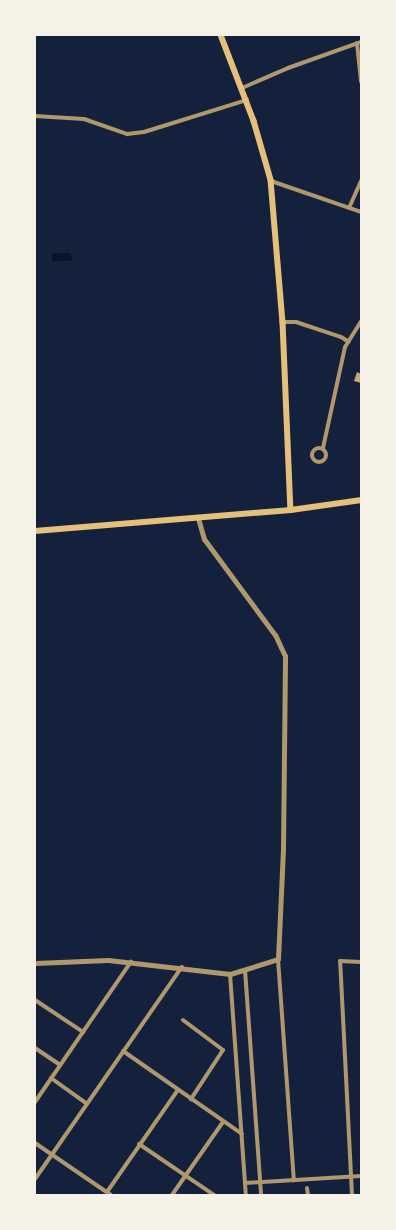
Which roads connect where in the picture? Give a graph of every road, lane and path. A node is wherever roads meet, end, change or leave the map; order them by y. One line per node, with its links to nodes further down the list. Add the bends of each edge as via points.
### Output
1 (221, 35): 4 (main road)
2 (359, 42): 3 (street); 4 (street)
3 (361, 82)
4 (242, 88): 5 (main road)
5 (247, 100): 6 (street, via 144,132 126,134 84,120); 7 (main road)
6 (35, 116)
7 (271, 180): 9 (street); 12 (main road)
8 (361, 181): 9 (street)
9 (349, 208): 10 (street)
10 (361, 212)
11 (361, 321): 13 (street)
12 (283, 322): 13 (street, via 296,322); 16 (main road)
13 (349, 342): 14 (street, via 345,347)
14 (323, 448)
15 (361, 500): 16 (main road)
16 (291, 510): 17 (main road)
17 (198, 518): 18 (main road); 19 (street, via 204,539 276,635 285,656)
18 (35, 531)
19 (278, 958): 24 (street); 47 (street)
20 (131, 962): 22 (street); 23 (street); 28 (street)
21 (361, 962): 44 (street, via 340,961)
22 (35, 963)
23 (182, 967): 25 (street); 30 (street)
24 (245, 970): 25 (street); 48 (street)
25 (230, 974): 39 (street)
26 (35, 1000): 28 (street)
27 (183, 1020): 35 (street, via 223,1050)
28 (83, 1032): 31 (street)
29 (35, 1048): 31 (street)
30 (123, 1051): 33 (street); 37 (street)
31 (60, 1065): 32 (street)
32 (51, 1078): 34 (street); 37 (street)
33 (178, 1090): 35 (street); 41 (street)
34 (36, 1096): 36 (street)
35 (191, 1099): 38 (street)
36 (35, 1102)
37 (87, 1104): 42 (street)
38 (223, 1122): 39 (street); 43 (street)
39 (242, 1134): 49 (street)
40 (35, 1143): 42 (street)
41 (139, 1144): 43 (street); 51 (street)
42 (52, 1154): 46 (street); 51 (street)
43 (186, 1175): 52 (street); 53 (street)
44 (351, 1176): 45 (street); 47 (street); 57 (street)
45 (361, 1176)
46 (35, 1179)
47 (294, 1180): 48 (street)
48 (260, 1183): 49 (street); 55 (street)
49 (245, 1184): 54 (street)
50 (307, 1188): 56 (street)
51 (109, 1194)
52 (172, 1195)
53 (214, 1195)
54 (246, 1195)
55 (261, 1195)
56 (308, 1195)
57 (352, 1195)

